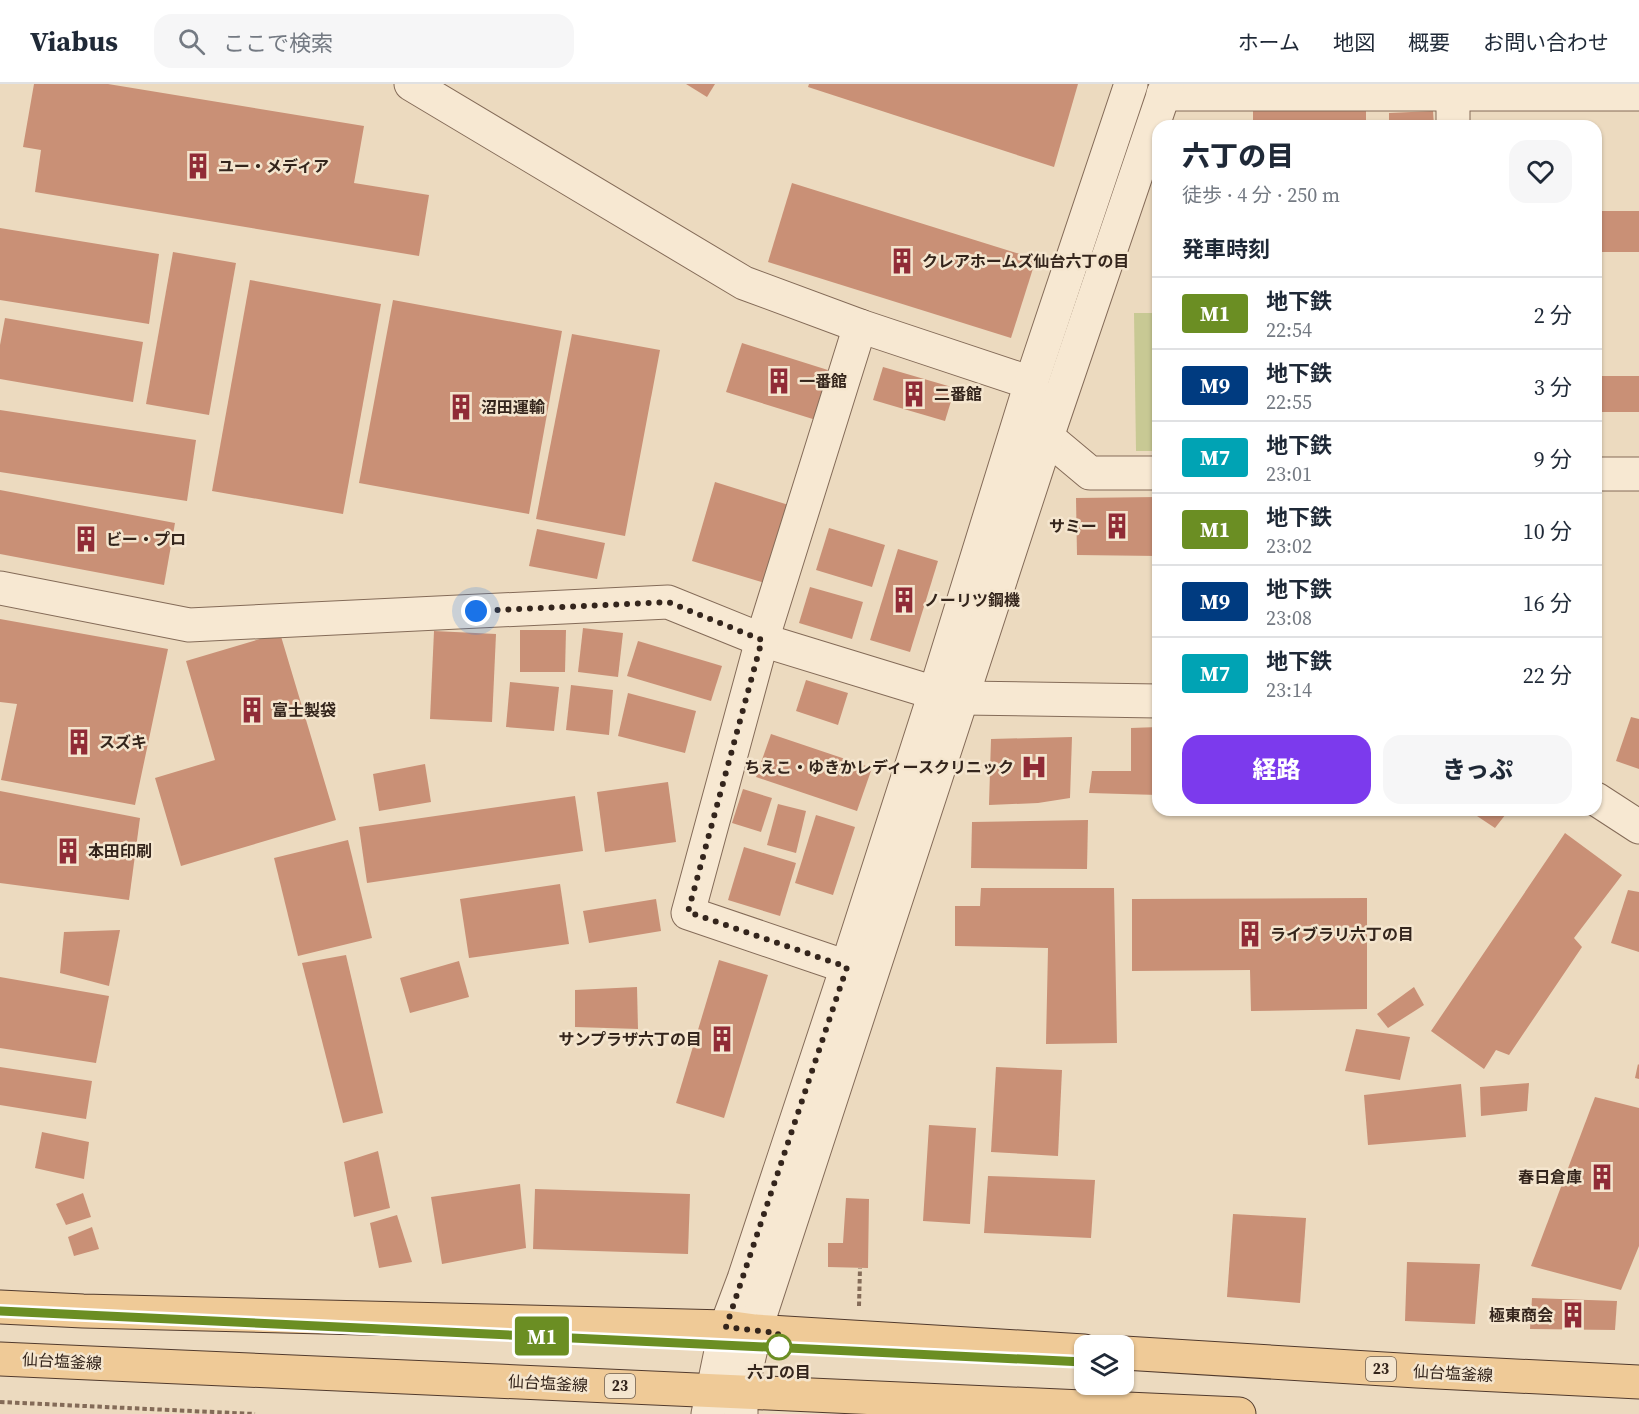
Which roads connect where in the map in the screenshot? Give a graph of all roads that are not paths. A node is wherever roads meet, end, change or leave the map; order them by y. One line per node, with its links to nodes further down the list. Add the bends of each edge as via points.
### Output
1 (411, 84): 9 (street, via 744,283)
2 (1131, 84): 10 (street)
3 (1165, 89): 4 (street); 6 (street)
4 (1453, 94): 5 (street); 7 (street)
5 (1639, 94)
6 (1154, 120)
7 (1453, 120)
8 (1152, 127): 11 (street)
9 (860, 326): 10 (street); 16 (street)
10 (1031, 383): 11 (street); 17 (street)
11 (1047, 437): 12 (street, via 1090,473); 17 (street)
12 (1152, 473)
13 (1602, 474): 14 (street)
14 (1639, 474)
15 (0, 588): 16 (street, via 189,625 668,602)
16 (762, 640): 17 (street); 21 (street, via 688,912)
17 (948, 696): 18 (street); 21 (street); 23 (street)
18 (1152, 701)
19 (1602, 803): 20 (street)
20 (1639, 827)
21 (847, 967): 23 (street, via 747,1268)
22 (0, 1307): 23 (main road)
23 (740, 1329): 24 (main road); 28 (street)
24 (1074, 1350)
25 (1134, 1354): 27 (main road, 仙台塩釜線 / 23)
26 (0, 1359): 28 (main road, 仙台塩釜線 / 23)
27 (1639, 1382)
28 (726, 1402): 29 (main road, 仙台塩釜線 / 23)
29 (1239, 1414)

